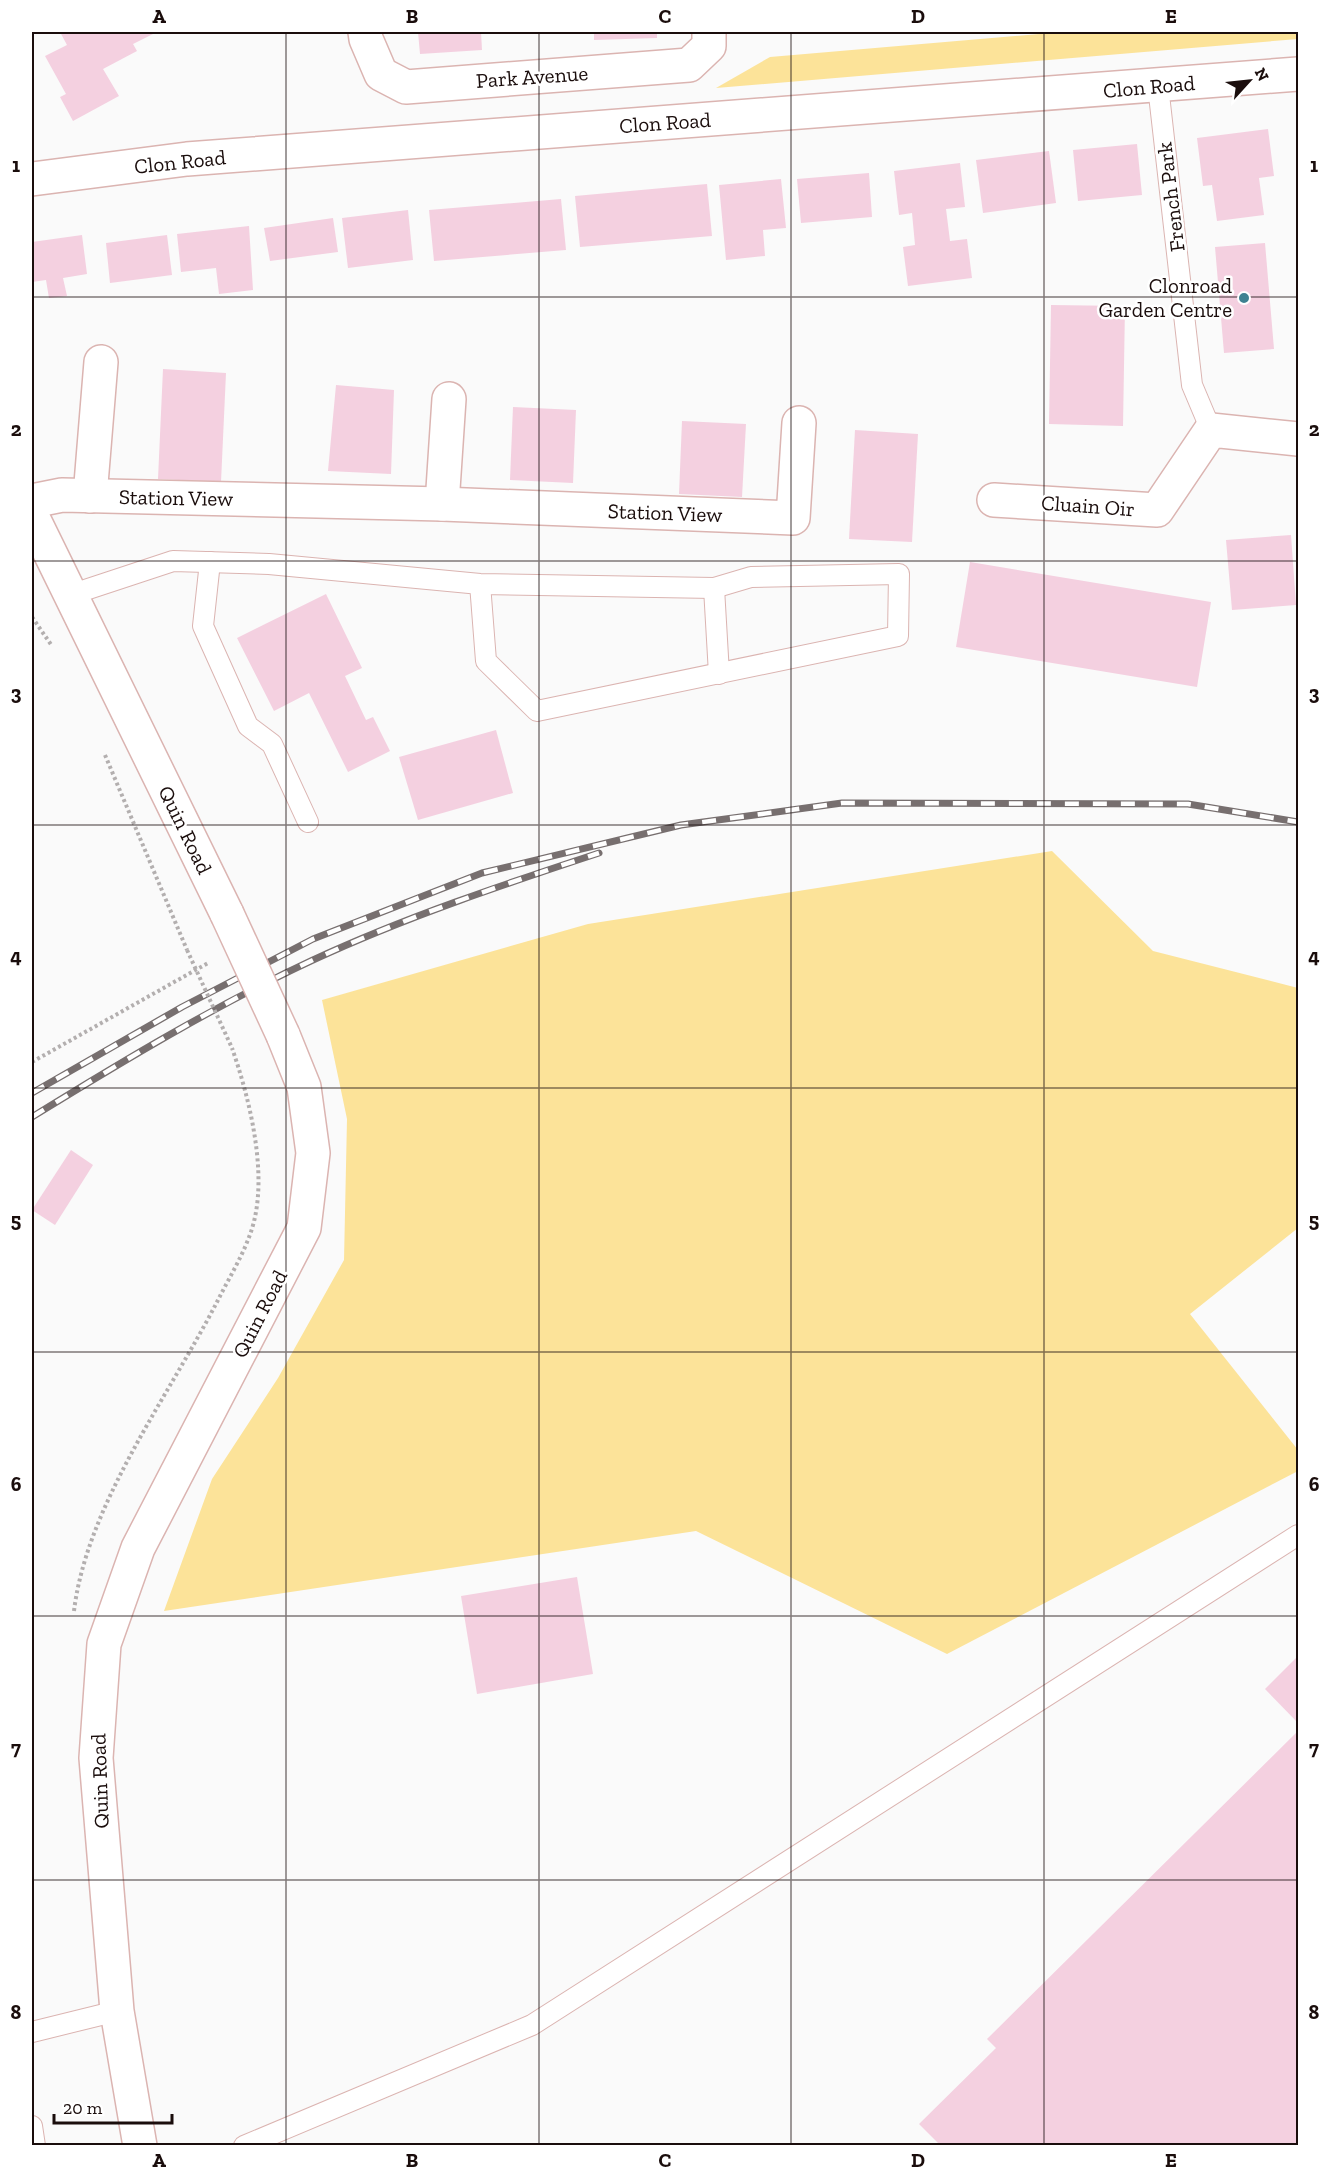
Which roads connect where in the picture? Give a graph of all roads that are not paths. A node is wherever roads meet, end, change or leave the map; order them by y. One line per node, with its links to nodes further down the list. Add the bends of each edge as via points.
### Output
1 (365, 32): 2 (main road, Park Avenue, via 381,74 406,87 689,65 709,46)
2 (709, 32)
3 (1299, 74): 4 (main road, Clon Road)
4 (1158, 86): 5 (main road, Clon Road, via 187,159); 9 (lane, French Park, via 1192,385)
5 (32, 179)
6 (101, 362): 11 (main road, Station View)
7 (449, 399): 14 (main road)
8 (799, 423): 14 (main road, Station View, via 793,518)
9 (1210, 430): 10 (main road); 12 (main road, Cluain Oir, via 1157,510)
10 (1299, 439)
11 (90, 496): 13 (main road, Station View, via 62,495); 14 (main road, Station View)
12 (994, 500)
13 (32, 501)
14 (442, 504)
15 (32, 516): 19 (main road, Quin Road)
16 (210, 562): 17 (lane); 19 (lane, via 173,561); 21 (lane, via 203,626 248,726 272,744)
17 (480, 584): 18 (lane); 20 (lane, via 486,661 537,711)
18 (714, 588): 20 (lane); 20 (lane, via 751,577 899,574 898,636)
19 (70, 595): 23 (main road, Quin Road, bridge, via 283,1035 304,1087 313,1153 304,1228 138,1548 104,1644 96,1758)
20 (719, 674)
21 (308, 822)
22 (1299, 1535): 28 (lane, via 532,2025)
23 (117, 2011): 24 (lane); 27 (main road, Quin Road)
24 (32, 2032)
25 (32, 2126): 26 (lane)
26 (35, 2145)
27 (140, 2145)
28 (244, 2145)

